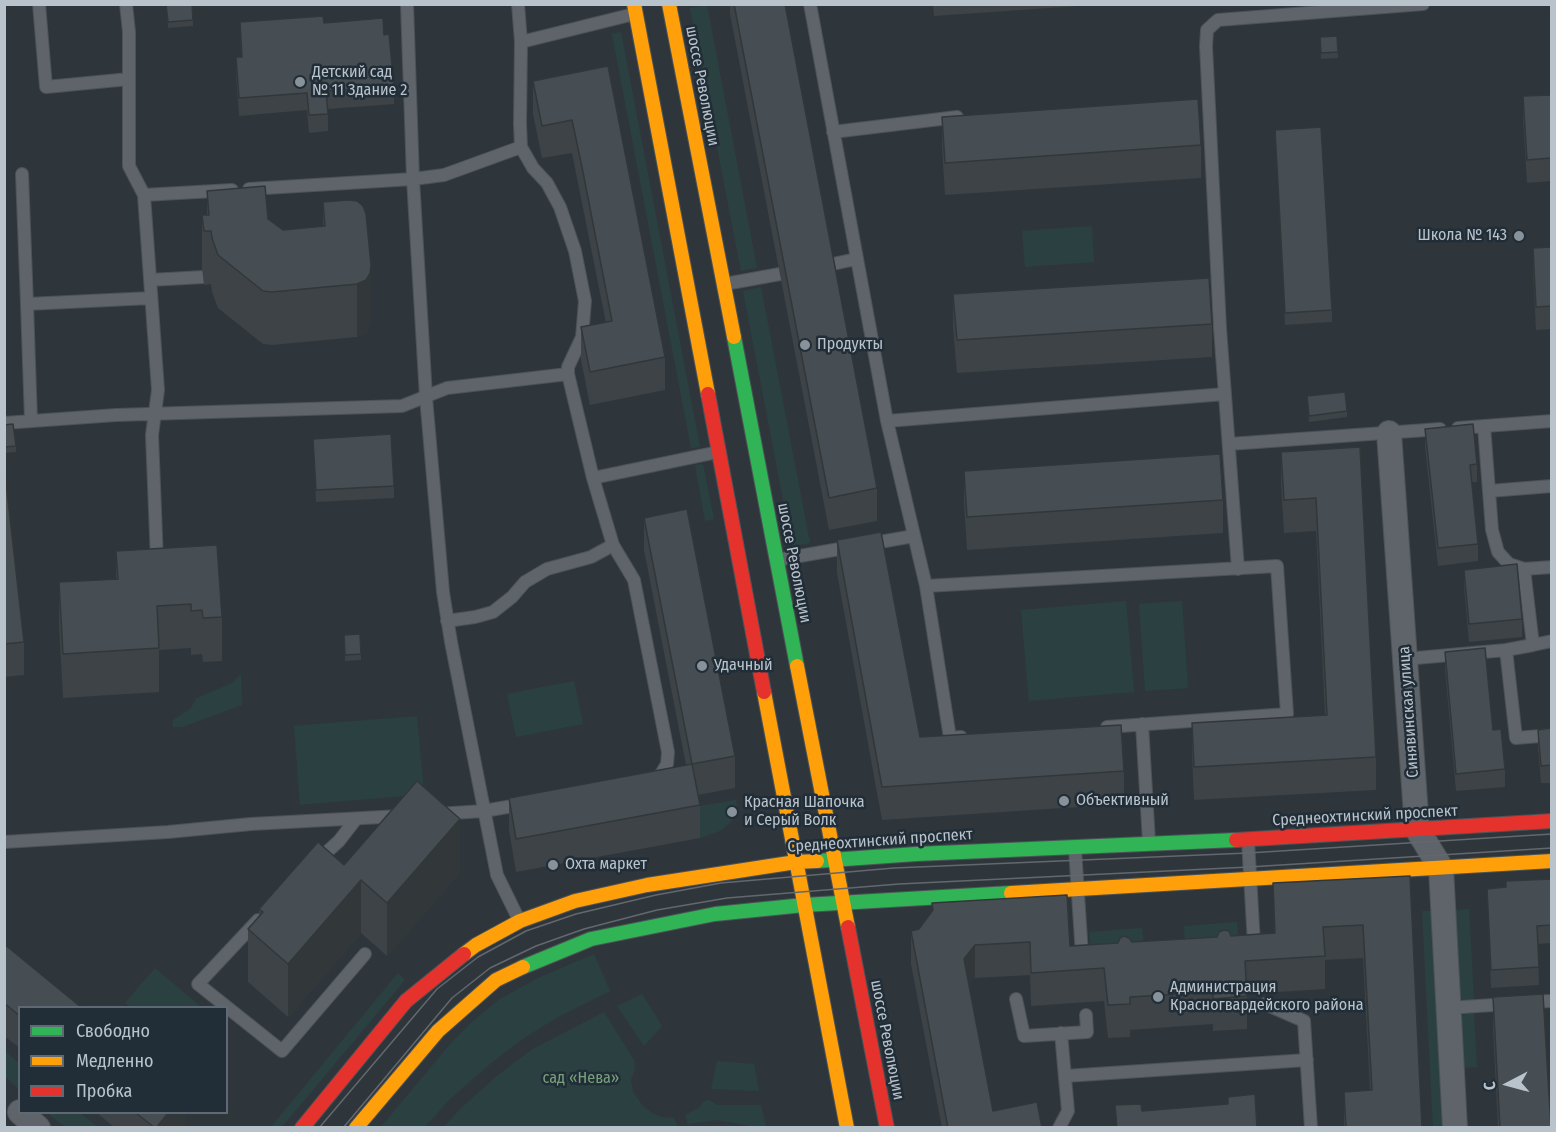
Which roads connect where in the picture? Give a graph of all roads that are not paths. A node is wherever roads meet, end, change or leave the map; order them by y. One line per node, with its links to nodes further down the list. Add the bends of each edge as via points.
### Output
1 (39, 4): 10 (lane, via 46,87)
2 (126, 4): 10 (lane)
3 (407, 4): 15 (lane)
4 (518, 4): 9 (lane)
5 (669, 4): 22 (main road, шоссе Революции)
6 (810, 4): 12 (lane)
7 (1423, 4): 26 (lane, via 1218,20 1207,30 1203,99)
8 (635, 9): 9 (lane); 36 (main road)
9 (522, 42): 13 (lane)
10 (129, 79): 16 (lane, via 129,166)
11 (967, 116): 12 (lane)
12 (833, 132): 17 (lane)
13 (521, 147): 15 (lane, via 444,175); 25 (lane, via 548,183 575,251 585,302 582,338)
14 (22, 174): 24 (lane)
15 (413, 179): 16 (lane); 27 (lane)
16 (144, 195): 21 (lane)
17 (856, 259): 18 (lane); 30 (lane)
18 (828, 265)
19 (780, 274): 22 (lane)
20 (203, 277): 21 (lane)
21 (150, 280): 23 (lane)
22 (724, 285): 42 (main road, шоссе Революции)
23 (151, 298): 24 (lane); 28 (lane, via 158,390)
24 (27, 304): 29 (lane)
25 (568, 374): 27 (lane, via 447,388); 37 (lane)
26 (1225, 394): 30 (lane); 35 (lane)
27 (426, 397): 28 (lane, via 402,406); 48 (lane)
28 (155, 414): 29 (lane); 43 (lane, via 152,435)
29 (31, 421): 32 (lane)
30 (887, 421): 40 (lane)
31 (1551, 422): 33 (lane)
32 (4, 423)
33 (1484, 426): 34 (lane); 39 (lane)
34 (1389, 433): 35 (lane); 52 (street, Синявинская улица)
35 (1229, 444): 45 (lane)
36 (719, 451): 37 (lane); 69 (main road)
37 (593, 478): 41 (lane)
38 (1551, 486): 39 (lane)
39 (1489, 491): 46 (lane, via 1498,552 1509,564)
40 (914, 536): 42 (lane); 47 (lane)
41 (613, 545): 48 (lane, via 591,557 547,569 525,582 493,612); 57 (lane, via 634,580 668,752 661,774)
42 (777, 560): 67 (main road, шоссе Революции)
43 (157, 561)
44 (1551, 567): 46 (lane)
45 (1238, 569): 47 (lane); 53 (lane, via 1277,566 1287,714)
46 (1524, 569): 50 (lane)
47 (926, 586): 56 (lane, via 950,738)
48 (447, 621): 59 (lane)
49 (1551, 641): 50 (lane)
50 (1533, 645): 51 (lane)
51 (1506, 650): 52 (lane); 55 (lane, via 1516,738)
52 (1405, 659): 62 (street, Синявинская улица)
53 (1142, 724): 54 (lane); 65 (lane)
54 (1096, 727)
55 (1551, 735)
56 (972, 736)
57 (642, 782)
58 (537, 802): 59 (lane)
59 (484, 811): 60 (lane); 77 (lane, via 497,875)
60 (356, 819): 64 (lane); 71 (lane)
61 (1551, 821): 62 (main road, Среднеохтинский проспект)
62 (1417, 829): 63 (main road, Среднеохтинский проспект); 70 (street, Синявинская улица)
63 (1248, 839): 65 (main road, Среднеохтинский проспект); 72 (lane)
64 (4, 842)
65 (1149, 843): 66 (main road, Среднеохтинский проспект)
66 (1075, 847): 67 (main road, Среднеохтинский проспект); 73 (lane)
67 (835, 859): 69 (main road, Среднеохтинский проспект); 74 (main road, шоссе Революции)
68 (1551, 861): 70 (main road)
69 (796, 862): 75 (main road); 77 (main road, Среднеохтинский проспект, via 647,885 575,901)
70 (1441, 868): 72 (main road); 86 (street, Синявинская улица)
71 (309, 869)
72 (1250, 880): 73 (main road); 78 (lane, via 1254,944)
73 (1078, 890): 74 (main road); 79 (lane, via 1082,955)
74 (843, 902): 75 (main road); 98 (main road, шоссе Революции)
75 (804, 905): 96 (main road, via 715,914 591,939 522,967 496,980 438,1031); 97 (main road)
76 (270, 907): 84 (lane, via 198,984)
77 (520, 921): 95 (main road, Среднеохтинский проспект, via 476,945 406,1001)
78 (1231, 945)
79 (1105, 953)
80 (365, 954): 85 (lane, via 282,1051)
81 (1016, 999): 88 (lane, via 1024,1036)
82 (1551, 1001): 86 (lane)
83 (1265, 1004): 89 (lane, via 1304,1021)
84 (226, 1006)
85 (228, 1008)
86 (1448, 1008): 101 (street, Синявинская улица)
87 (1086, 1015): 88 (lane, via 1087,1032)
88 (1061, 1034): 90 (lane)
89 (1307, 1060): 90 (lane); 100 (lane)
90 (1065, 1076): 99 (lane, via 1068,1111)
91 (4, 1099): 92 (street)
92 (18, 1110)
93 (22, 1114): 94 (street)
94 (38, 1128)
95 (302, 1128)
96 (356, 1128)
97 (847, 1128)
98 (887, 1128)
99 (1059, 1128)
100 (1311, 1128)
101 (1455, 1128)

